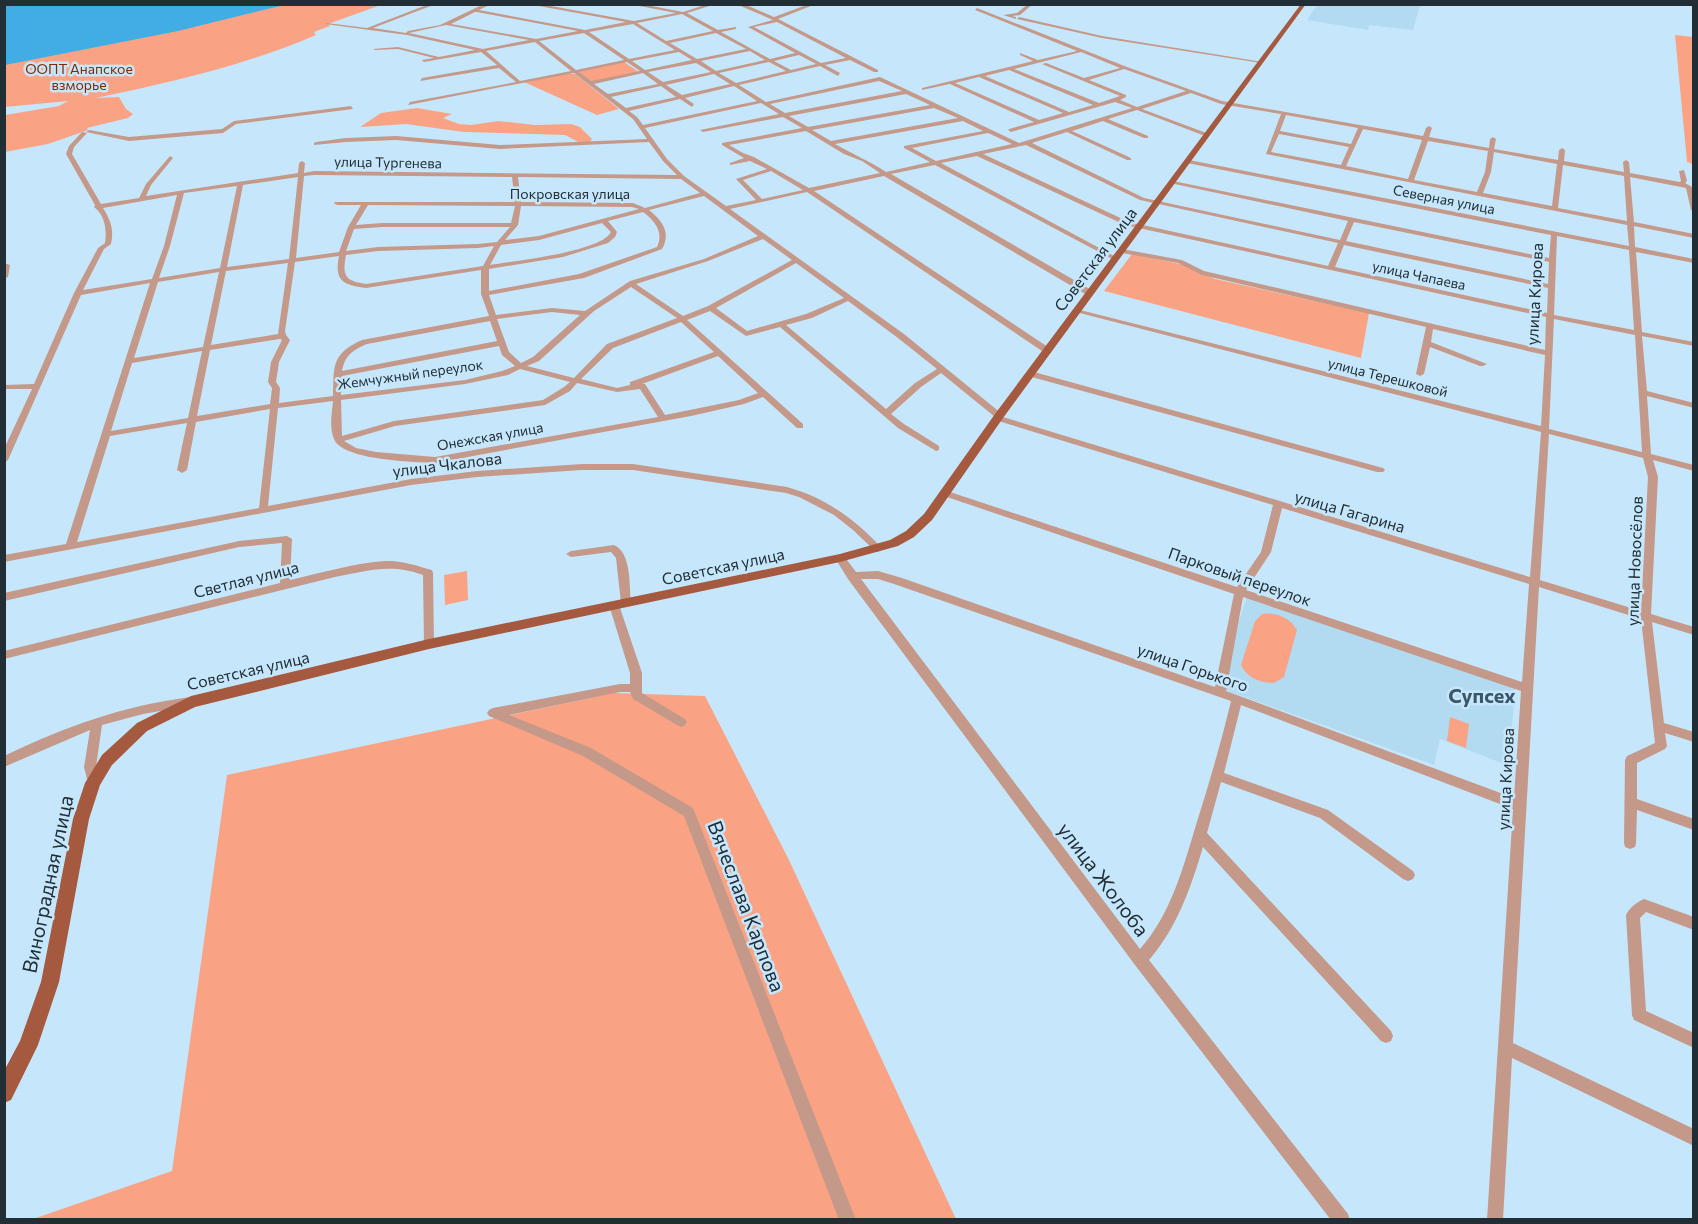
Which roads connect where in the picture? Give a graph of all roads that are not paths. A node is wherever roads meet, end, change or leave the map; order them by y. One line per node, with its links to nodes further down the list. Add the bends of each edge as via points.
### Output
1 (434, 4): 19 (street)
2 (489, 4): 11 (street)
3 (530, 4): 15 (street)
4 (631, 4): 12 (street)
5 (714, 4): 12 (street)
6 (738, 4): 14 (street)
7 (814, 4): 14 (street)
8 (1031, 4): 13 (street)
9 (1304, 4): 39 (main road, Советская улица)
10 (979, 7): 13 (street, via 1007,14 1008,18); 29 (street)
11 (477, 11): 17 (street); 20 (street)
12 (683, 13): 15 (street); 21 (street)
13 (1018, 16): 39 (street, via 1063,30)
14 (776, 20): 30 (street, via 750,28); 33 (street)
15 (633, 22): 20 (street); 24 (street)
16 (327, 24): 19 (street)
17 (446, 24): 22 (street); 23 (street)
18 (734, 28): 21 (street)
19 (364, 30): 22 (street)
20 (585, 31): 23 (street); 34 (street)
21 (717, 32): 24 (street); 27 (street)
22 (396, 33): 26 (street)
23 (535, 40): 26 (street); 44 (street, улица Гагарина)
24 (666, 42): 28 (street)
25 (375, 49): 32 (street, via 398,48)
26 (482, 50): 32 (street); 41 (street)
27 (749, 50): 35 (street); 37 (street)
28 (678, 51): 34 (street); 37 (street)
29 (1081, 51): 38 (street); 43 (street)
30 (798, 54): 35 (street); 40 (street)
31 (1022, 54): 38 (street)
32 (441, 57): 36 (street)
33 (850, 58): 40 (street); 45 (street)
34 (626, 60): 44 (street); 46 (street)
35 (769, 60): 47 (street); 48 (street)
36 (424, 61)
37 (695, 62): 46 (street); 48 (street)
38 (1042, 63): 42 (street); 52 (street)
39 (1261, 63): 66 (main road, Советская улица)
40 (821, 65): 47 (street); 49 (street)
41 (500, 66): 51 (street); 53 (street)
42 (1011, 68): 50 (street); 68 (street)
43 (1125, 68): 52 (street); 59 (street)
44 (574, 71): 53 (street); 54 (street, улица Гагарина)
45 (876, 71)
46 (644, 72): 54 (street); 56 (street)
47 (791, 72): 57 (street)
48 (713, 73): 56 (street); 57 (street)
49 (838, 74)
50 (981, 76): 55 (street); 73 (street)
51 (422, 80)
52 (1084, 80): 63 (street, via 1124,96)
53 (519, 82): 65 (street)
54 (590, 83): 61 (street, улица Гагарина)
55 (951, 83): 58 (street); 78 (street)
56 (661, 84): 61 (street); 62 (street)
57 (735, 85): 62 (street); 64 (street)
58 (924, 89)
59 (1193, 91): 66 (street); 71 (street)
60 (906, 92): 64 (street, via 880,79); 69 (street); 75 (street)
61 (608, 96): 72 (street, улица Гагарина)
62 (680, 97): 67 (street); 72 (street)
63 (1115, 100): 68 (street); 71 (street)
64 (765, 102): 75 (street); 79 (street)
65 (410, 104)
66 (1229, 104): 74 (street); 88 (main road, Советская улица)
67 (692, 105)
68 (1099, 105): 73 (street)
69 (934, 106): 76 (street); 82 (street)
70 (351, 108): 132 (street, via 234,123 223,130 178,135 129,139 86,132 69,154)
71 (1135, 108): 77 (street); 88 (street)
72 (625, 110): 79 (street, улица Гагарина)
73 (1070, 114): 78 (street)
74 (1284, 114): 80 (street); 87 (street)
75 (786, 115): 82 (street); 83 (street)
76 (963, 119): 86 (street); 93 (street)
77 (1103, 119): 85 (street); 89 (street)
78 (1039, 122): 84 (street)
79 (642, 127): 92 (street, улица Гагарина)
80 (1361, 127): 90 (street); 97 (street)
81 (1430, 128): 90 (street)
82 (808, 129): 93 (street); 102 (street, via 724,144)
83 (703, 130)
84 (1011, 130)
85 (1066, 130): 94 (street); 103 (street)
86 (990, 132): 96 (street); 104 (street, via 906,147)
87 (1276, 132): 97 (street); 110 (street, via 1268,153)
88 (1207, 135): 105 (main road, Советская улица)
89 (1146, 137)
90 (1425, 139): 98 (street); 118 (street)
91 (1493, 139): 98 (street)
92 (652, 140): 95 (street, via 500,147 396,138); 117 (street, улица Гагарина)
93 (831, 143): 113 (street)
94 (1027, 143): 96 (street); 130 (street, via 1142,199)
95 (316, 144)
96 (1018, 145): 100 (street)
97 (1353, 146): 110 (street)
98 (1491, 150): 106 (street); 125 (street)
99 (1562, 150): 106 (street)
100 (976, 153): 104 (street); 142 (street, улица Чапаева)
101 (170, 158): 126 (street)
102 (752, 158): 109 (street); 111 (street)
103 (1129, 159)
104 (936, 161): 113 (street); 150 (street)
105 (1189, 162): 119 (main road, Советская улица); 143 (street, Северная улица)
106 (1560, 162): 115 (street); 134 (street)
107 (1626, 162): 115 (street, улица Новосёлов)
108 (302, 163): 114 (street)
109 (732, 164)
110 (1343, 167): 118 (street)
111 (772, 170): 122 (street); 127 (street, via 739,179)
112 (1682, 171): 121 (street)
113 (884, 173): 122 (street); 164 (street)
114 (302, 174): 116 (street, улица Тургенева); 120 (street, улица Тургенева); 152 (street)
115 (1626, 174): 121 (street); 139 (street, улица Новосёлов)
116 (515, 175): 117 (street, улица Тургенева); 131 (street)
117 (682, 177): 124 (street, улица Гагарина)
118 (1411, 180): 125 (street)
119 (1173, 183): 130 (main road, Советская улица); 137 (street)
120 (240, 184): 123 (street, улица Тургенева); 158 (street)
121 (1681, 184): 136 (street, via 1689,188)
122 (808, 190): 127 (street); 181 (street)
123 (180, 192): 126 (street, улица Тургенева); 160 (street, via 168,246)
124 (706, 193): 133 (street, улица Гагарина); 135 (street)
125 (1480, 193): 134 (street)
126 (142, 198): 132 (street, улица Тургенева)
127 (761, 201): 133 (street)
128 (337, 203): 129 (street, Покровская улица)
129 (366, 203): 131 (street, Покровская улица); 141 (street)
130 (1158, 203): 142 (main road, Советская улица); 146 (street)
131 (518, 205): 135 (street, Покровская улица, via 621,204); 140 (street)
132 (97, 207): 163 (street, via 108,222 109,241 101,248)
133 (727, 208): 144 (street, улица Гагарина)
134 (1555, 208): 139 (street)
135 (646, 209): 138 (street); 165 (street, Покровская улица, via 664,232 660,248 581,276)
136 (1694, 210)
137 (1352, 219): 146 (street); 153 (street)
138 (604, 221): 147 (street, via 548,237); 156 (street, via 614,232 606,242 561,256)
139 (1629, 223): 145 (street); 148 (street, улица Новосёлов)
140 (515, 225): 141 (street); 147 (street)
141 (351, 227): 149 (street)
142 (1139, 227): 150 (main road, Советская улица); 157 (street, улица Чапаева)
143 (1554, 233): 148 (street, Северная улица); 153 (street, улица Кирова)
144 (763, 236): 151 (street, улица Гагарина); 161 (street, Жемчужный переулок, via 706,260)
145 (1694, 236)
146 (1341, 242): 157 (street); 162 (street)
147 (498, 244): 149 (street); 156 (street)
148 (1632, 249): 154 (street, Северная улица); 175 (street, улица Новосёлов)
149 (343, 253): 152 (street); 156 (street, via 344,279 366,286)
150 (1119, 255): 164 (main road, Советская улица); 174 (street, via 1180,261 1202,273)
151 (797, 260): 166 (street, улица Гагарина); 167 (street)
152 (292, 261): 158 (street); 176 (street)
153 (1554, 261): 162 (street, улица Кирова)
154 (1694, 261)
155 (6, 265): 159 (street)
156 (485, 268): 165 (street)
157 (1331, 268): 170 (street, улица Чапаева)
158 (224, 269): 160 (street); 180 (street)
159 (4, 277)
160 (154, 282): 163 (street); 184 (street)
161 (631, 284): 169 (street, Жемчужный переулок); 171 (street)
162 (1552, 287): 170 (street, улица Кирова)
163 (78, 293): 192 (street)
164 (1090, 293): 168 (main road, Советская улица)
165 (485, 294): 172 (street)
166 (849, 298): 173 (street); 187 (street, улица Гагарина)
167 (711, 308): 171 (street); 173 (street, via 747,334)
168 (1076, 311): 181 (main road, Советская улица); 205 (street, улица Терешковой)
169 (586, 313): 172 (street, via 552,310); 186 (street, Жемчужный переулок, via 550,347)
170 (1550, 316): 175 (street, улица Чапаева); 183 (street, улица Кирова)
171 (680, 317): 182 (street); 191 (street, via 610,346)
172 (494, 318): 177 (street); 188 (street, via 365,342 342,357)
173 (782, 325): 200 (street)
174 (1431, 327): 178 (street); 183 (street)
175 (1637, 332): 179 (street, улица Чапаева); 196 (street, улица Новосёлов)
176 (282, 336): 180 (street); 198 (street, via 286,340 275,362 272,382 276,388)
177 (501, 343): 186 (street, via 505,353); 188 (street)
178 (1427, 343): 185 (street); 190 (street)
179 (1694, 344)
180 (207, 349): 184 (street); 203 (street)
181 (1048, 351): 189 (main road, Советская улица)
182 (720, 352): 194 (street); 195 (street)
183 (1548, 353): 205 (street, улица Кирова)
184 (130, 361): 206 (street)
185 (1483, 364)
186 (521, 367): 191 (street); 197 (street, Жемчужный переулок, via 465,382)
187 (942, 369): 200 (street); 201 (street, улица Гагарина)
188 (338, 374): 197 (street)
189 (1031, 374): 201 (main road, Советская улица); 213 (street)
190 (1420, 374)
191 (575, 381): 194 (street); 207 (street, via 545,402 394,424)
192 (36, 386): 193 (street); 210 (street)
193 (4, 387)
194 (617, 390): 202 (street, via 642,386)
195 (765, 393): 202 (street, Онежская улица, via 741,402); 204 (street)
196 (1643, 393): 199 (street); 209 (street, улица Новосёлов)
197 (337, 398): 198 (street, Жемчужный переулок); 207 (street)
198 (274, 406): 203 (street, Жемчужный переулок); 216 (street)
199 (1694, 406)
200 (887, 412): 208 (street)
201 (998, 417): 214 (main road, Советская улица); 215 (street, улица Гагарина)
202 (663, 418): 207 (street, Онежская улица, via 435,460 370,453)
203 (193, 419): 206 (street, Жемчужный переулок); 212 (street)
204 (800, 426)
205 (1545, 431): 209 (street, улица Терешковой); 224 (street, улица Кирова)
206 (107, 435): 217 (street)
207 (338, 440)
208 (936, 448)
209 (1647, 456): 211 (street, улица Терешковой); 228 (street, улица Новосёлов, via 1653,477)
210 (4, 460)
211 (1694, 468)
212 (182, 470)
213 (1380, 470)
214 (944, 493): 218 (main road, Советская улица, via 928,517 910,534); 225 (street, Парковый переулок)
215 (1278, 505): 224 (street, улица Гагарина); 225 (street, via 1266,552)
216 (263, 510): 217 (street, улица Чкалова); 218 (street, улица Чкалова, via 437,478 559,468 633,467 766,485 806,496 840,512)
217 (71, 545): 221 (street, улица Чкалова)
218 (878, 549): 220 (main road, Советская улица)
219 (572, 554): 227 (street, via 614,549 621,558)
220 (840, 558): 222 (street, улица Жолоба); 227 (main road, Советская улица)
221 (4, 559)
222 (852, 576): 234 (street, улица Горького, via 871,575 898,581); 251 (street, улица Жолоба)
223 (285, 584): 226 (street, via 288,539 280,538); 230 (street, Светлая улица, via 388,564 419,569 428,573); 231 (street, Светлая улица)
224 (1535, 584): 228 (street, улица Гагарина); 233 (street, улица Кирова)
225 (1239, 592): 233 (street, Парковый переулок); 234 (street)
226 (4, 597)
227 (620, 604): 230 (main road, Советская улица); 232 (street, via 636,673)
228 (1646, 617): 229 (street, улица Гагарина); 239 (street, улица Новосёлов)
229 (1694, 631)
230 (429, 644): 236 (main road, Советская улица)
231 (4, 655)
232 (635, 688): 237 (street, via 637,696); 257 (street, Вячеслава Карпова, via 493,713 587,752 689,812)
233 (1527, 688): 245 (street, улица Кирова)
234 (1220, 693): 235 (street, улица Горького)
235 (1237, 699): 242 (street); 245 (street, улица Горького)
236 (191, 702): 238 (street, Советская улица); 243 (main road, Виноградная улица, via 142,727 107,760)
237 (681, 722)
238 (97, 723): 241 (street, Советская улица); 243 (street, Виноградная улица, via 90,767)
239 (1659, 726): 240 (street); 244 (street, улица Новосёлов, via 1661,746 1631,760)
240 (1694, 737)
241 (4, 762)
242 (1218, 776): 247 (street); 249 (street, via 1324,814)
243 (93, 783): 255 (main road, Виноградная улица, via 81,819 50,982 28,1045)
244 (1630, 802): 246 (street); 248 (street, улица Новосёлов)
245 (1520, 806): 254 (street, улица Кирова)
246 (1694, 825)
247 (1200, 835): 251 (street, via 1181,896 1150,951); 252 (street)
248 (1629, 843)
249 (1408, 875)
250 (1694, 924): 253 (street, via 1644,905 1633,915 1639,1016)
251 (1140, 960): 258 (street, улица Жолоба)
252 (1386, 1036)
253 (1694, 1041)
254 (1505, 1047): 256 (street); 259 (street, улица Кирова)
255 (4, 1093)
256 (1694, 1138)
257 (848, 1220)
258 (1342, 1220)
259 (1495, 1220)

